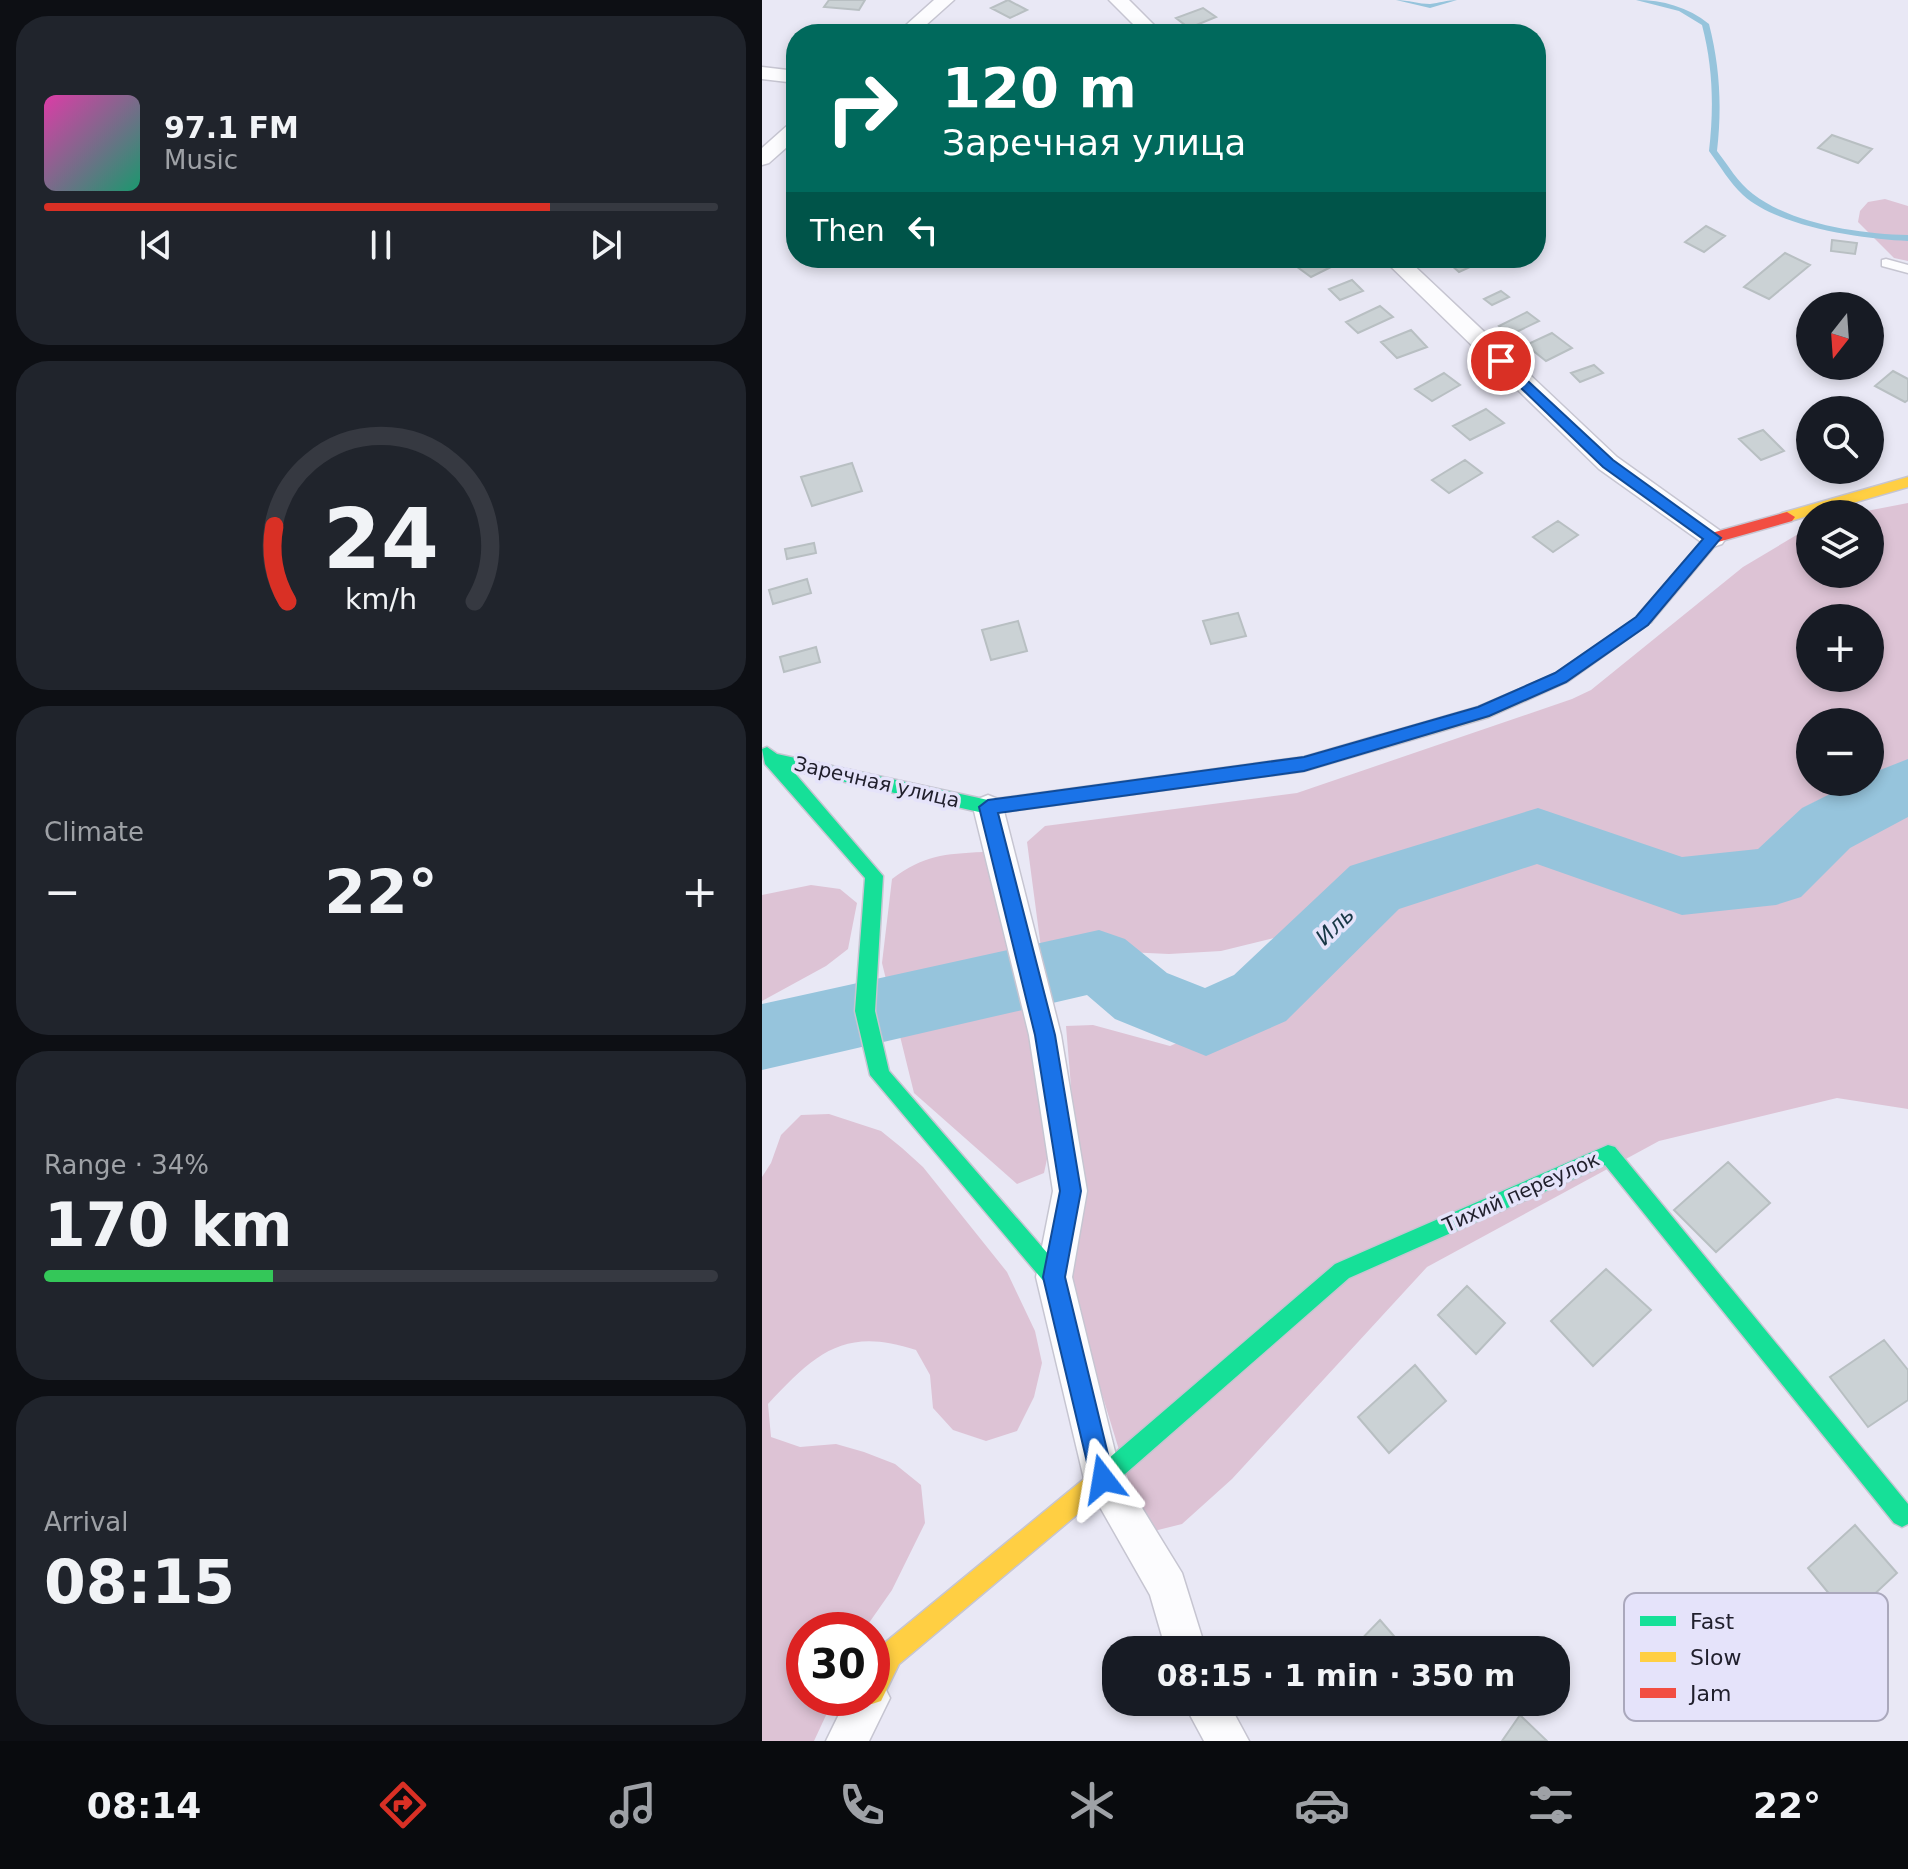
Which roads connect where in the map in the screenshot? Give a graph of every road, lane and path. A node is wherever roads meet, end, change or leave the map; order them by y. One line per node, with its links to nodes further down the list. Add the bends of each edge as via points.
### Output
1 (945, 0): 3 (street)
2 (1118, 0): 4 (street)
3 (917, 24)
4 (1143, 24)
5 (762, 73): 6 (street)
6 (786, 76)
7 (786, 137): 8 (street)
8 (762, 159)
9 (1886, 263): 11 (lane)
10 (1403, 268): 13 (street, via 1608,463)
11 (1908, 269)
12 (1908, 482): 13 (street)
13 (1713, 538): 15 (street, Заречная улица, via 1642,621 1561,678 1483,712 1304,764)
14 (767, 754): 15 (street, Заречная улица); 16 (street, via 874,876 865,1011 880,1075)
15 (988, 807): 16 (street, via 1045,1035 1070,1191)
16 (1054, 1277): 17 (street)
17 (1103, 1479): 18 (street, Тихий переулок, via 1342,1271 1608,1154); 19 (street, via 1168,1587); 20 (street, Тихий переулок)
18 (1902, 1515)
19 (1182, 1636)
20 (890, 1655)
21 (860, 1716): 23 (street)
22 (1213, 1716): 24 (street)
23 (847, 1741)
24 (1228, 1741)

